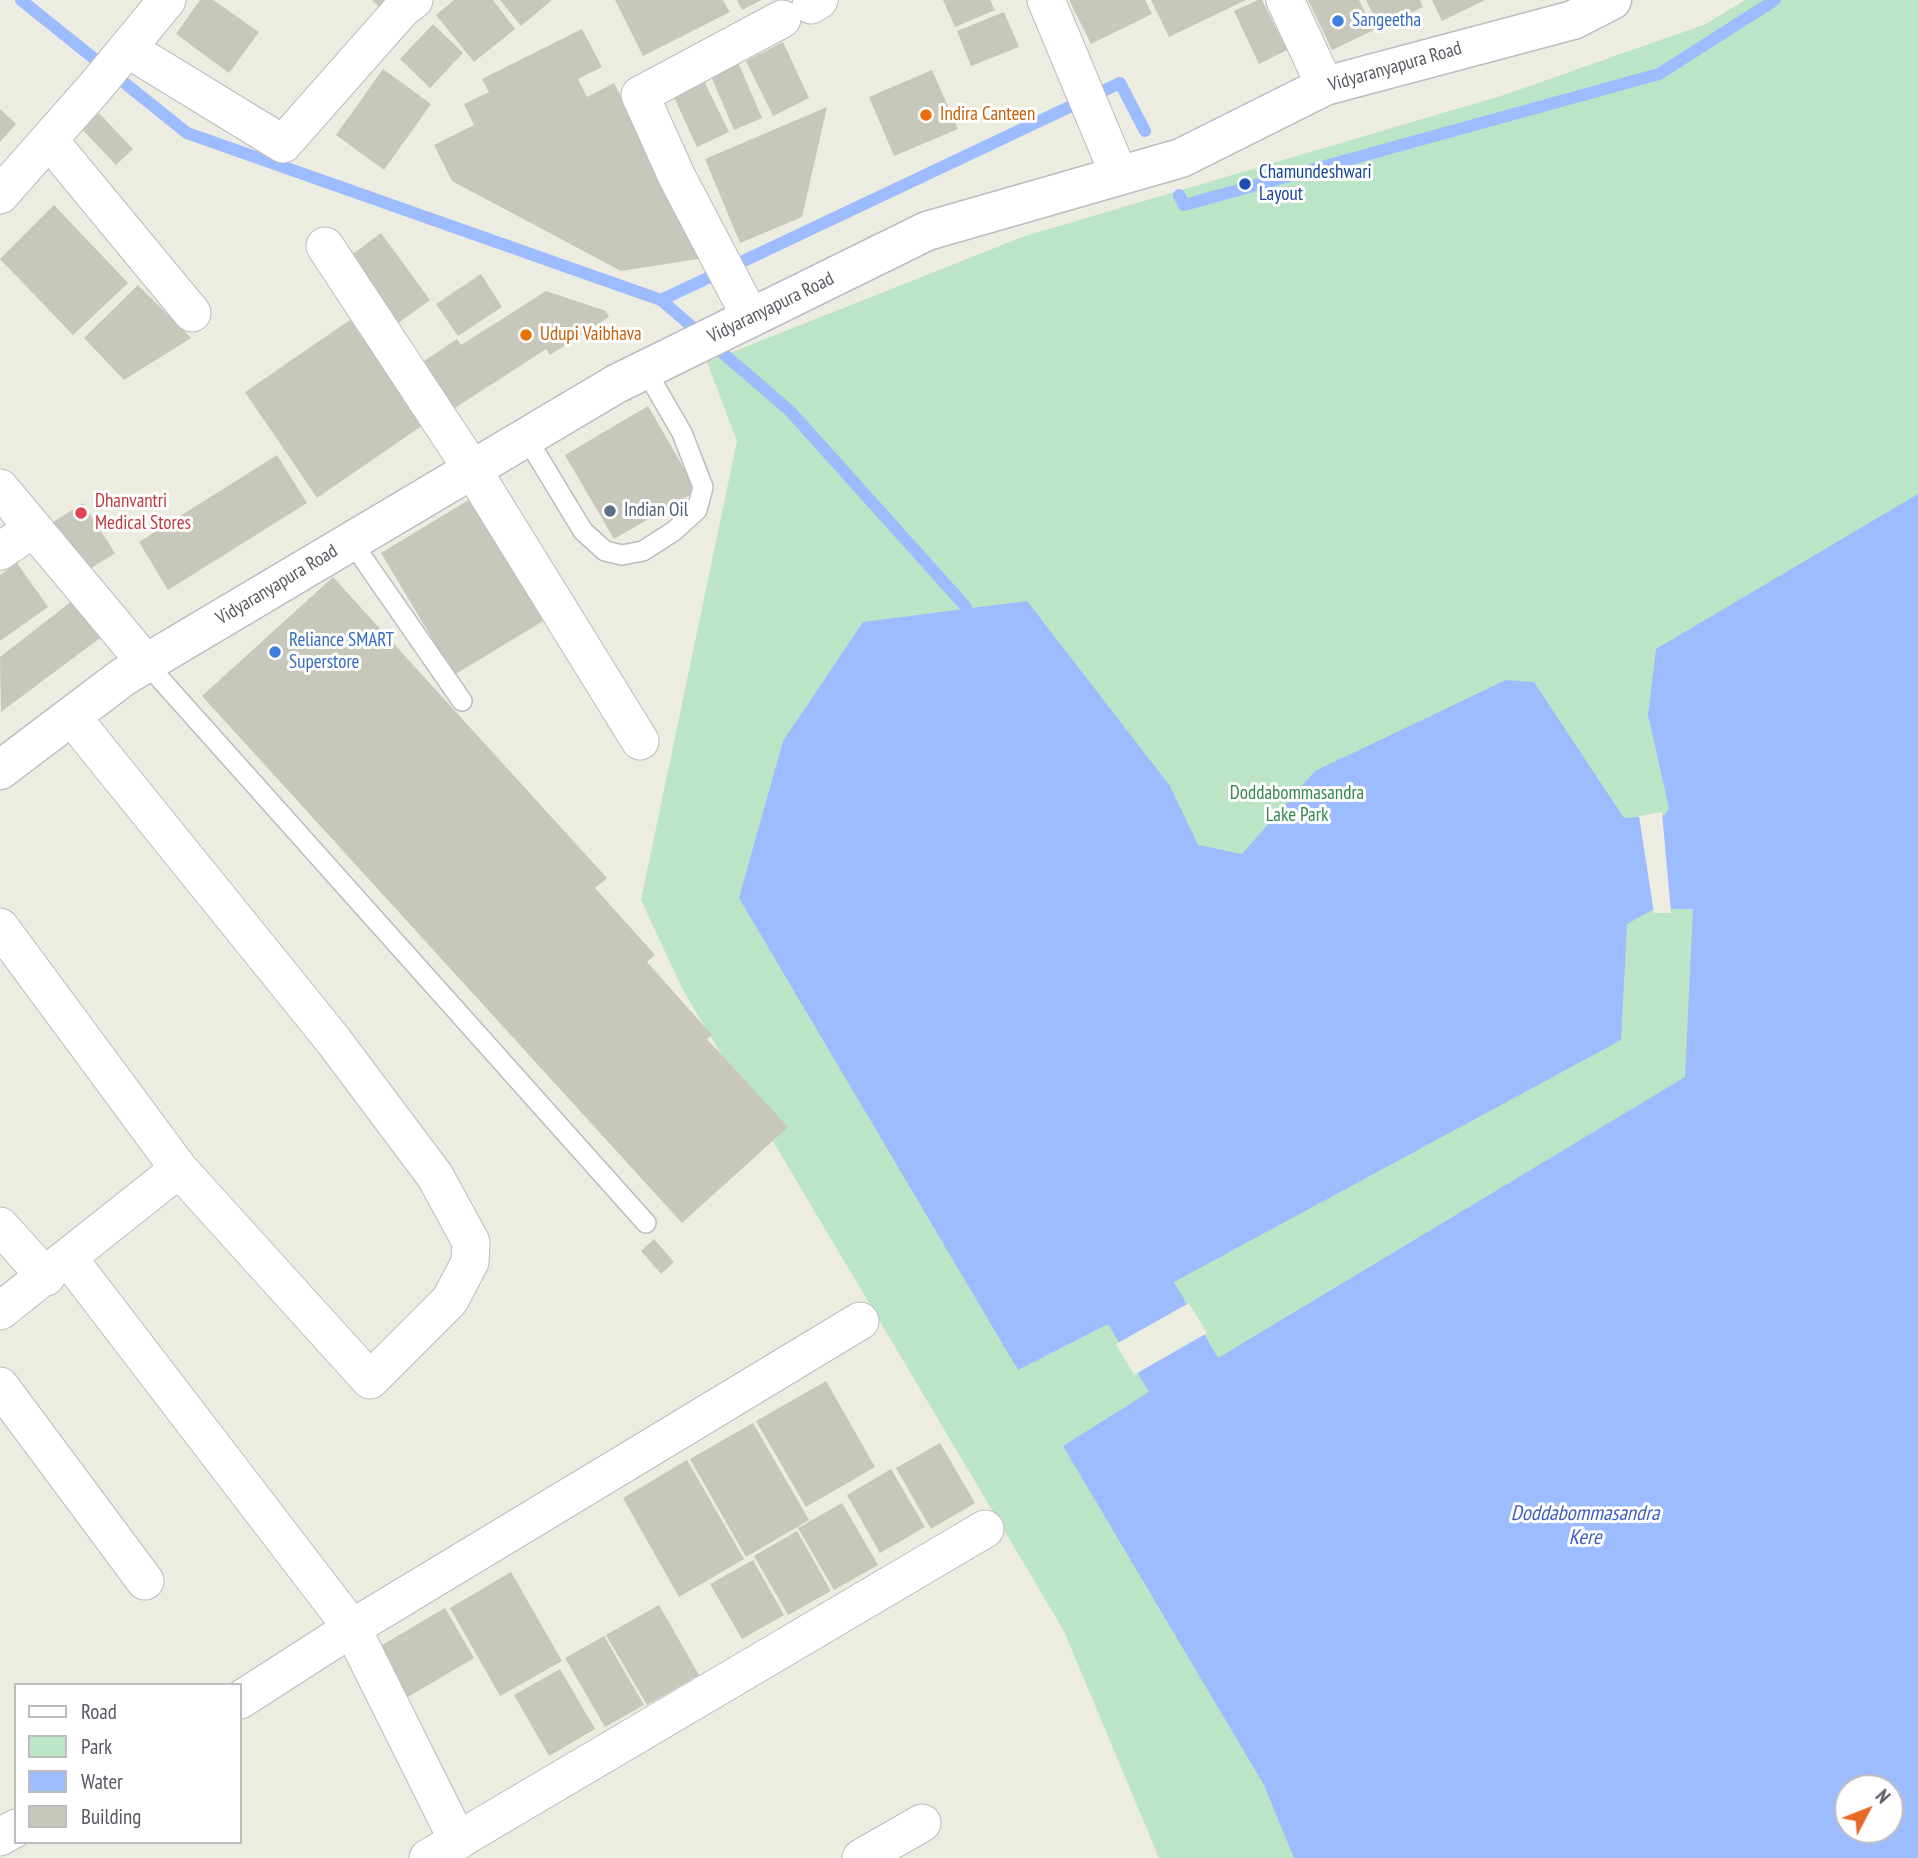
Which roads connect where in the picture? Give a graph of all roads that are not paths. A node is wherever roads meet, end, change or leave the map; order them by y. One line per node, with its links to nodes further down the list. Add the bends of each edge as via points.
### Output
1 (167, 0): 8 (street)
2 (414, 0): 8 (street, via 283,144)
3 (1046, 0): 11 (street)
4 (1284, 0): 9 (street)
5 (1612, 0): 7 (main road, Vidyaranyapura Road)
6 (804, 8): 15 (street, via 640,95 677,177)
7 (1568, 10): 9 (main road, Vidyaranyapura Road)
8 (125, 52): 10 (street)
9 (1325, 86): 11 (main road, Vidyaranyapura Road, via 1181,158)
10 (49, 139): 12 (street); 14 (street)
11 (1119, 175): 15 (main road, Vidyaranyapura Road, via 927,231)
12 (0, 195)
13 (326, 246): 18 (street)
14 (192, 313)
15 (751, 317): 16 (main road, Vidyaranyapura Road)
16 (645, 369): 17 (main road, Vidyaranyapura Road); 17 (lane, via 681,433 703,487 697,510 643,551 622,555 605,551 583,531)
17 (526, 437): 18 (main road, Vidyaranyapura Road)
18 (472, 469): 21 (main road, Vidyaranyapura Road); 26 (street)
19 (0, 488): 20 (street)
20 (33, 529): 22 (street); 23 (street)
21 (351, 541): 23 (main road, Vidyaranyapura Road); 24 (lane)
22 (0, 551)
23 (146, 663): 25 (main road, Vidyaranyapura Road); 30 (lane)
24 (462, 701)
25 (71, 716): 27 (main road, Vidyaranyapura Road); 29 (street, via 333,1040 435,1176 471,1242 470,1262 450,1300 370,1380)
26 (640, 741)
27 (0, 770)
28 (0, 927): 29 (street)
29 (179, 1168): 32 (street)
30 (646, 1223)
31 (0, 1226): 32 (street)
32 (57, 1268): 33 (street); 38 (street)
33 (0, 1311)
34 (860, 1321): 38 (street)
35 (0, 1386): 37 (street)
36 (985, 1530): 41 (street)
37 (145, 1581)
38 (352, 1628): 39 (street); 41 (street)
39 (242, 1699)
40 (922, 1823): 42 (street)
41 (443, 1850)
42 (862, 1858)

